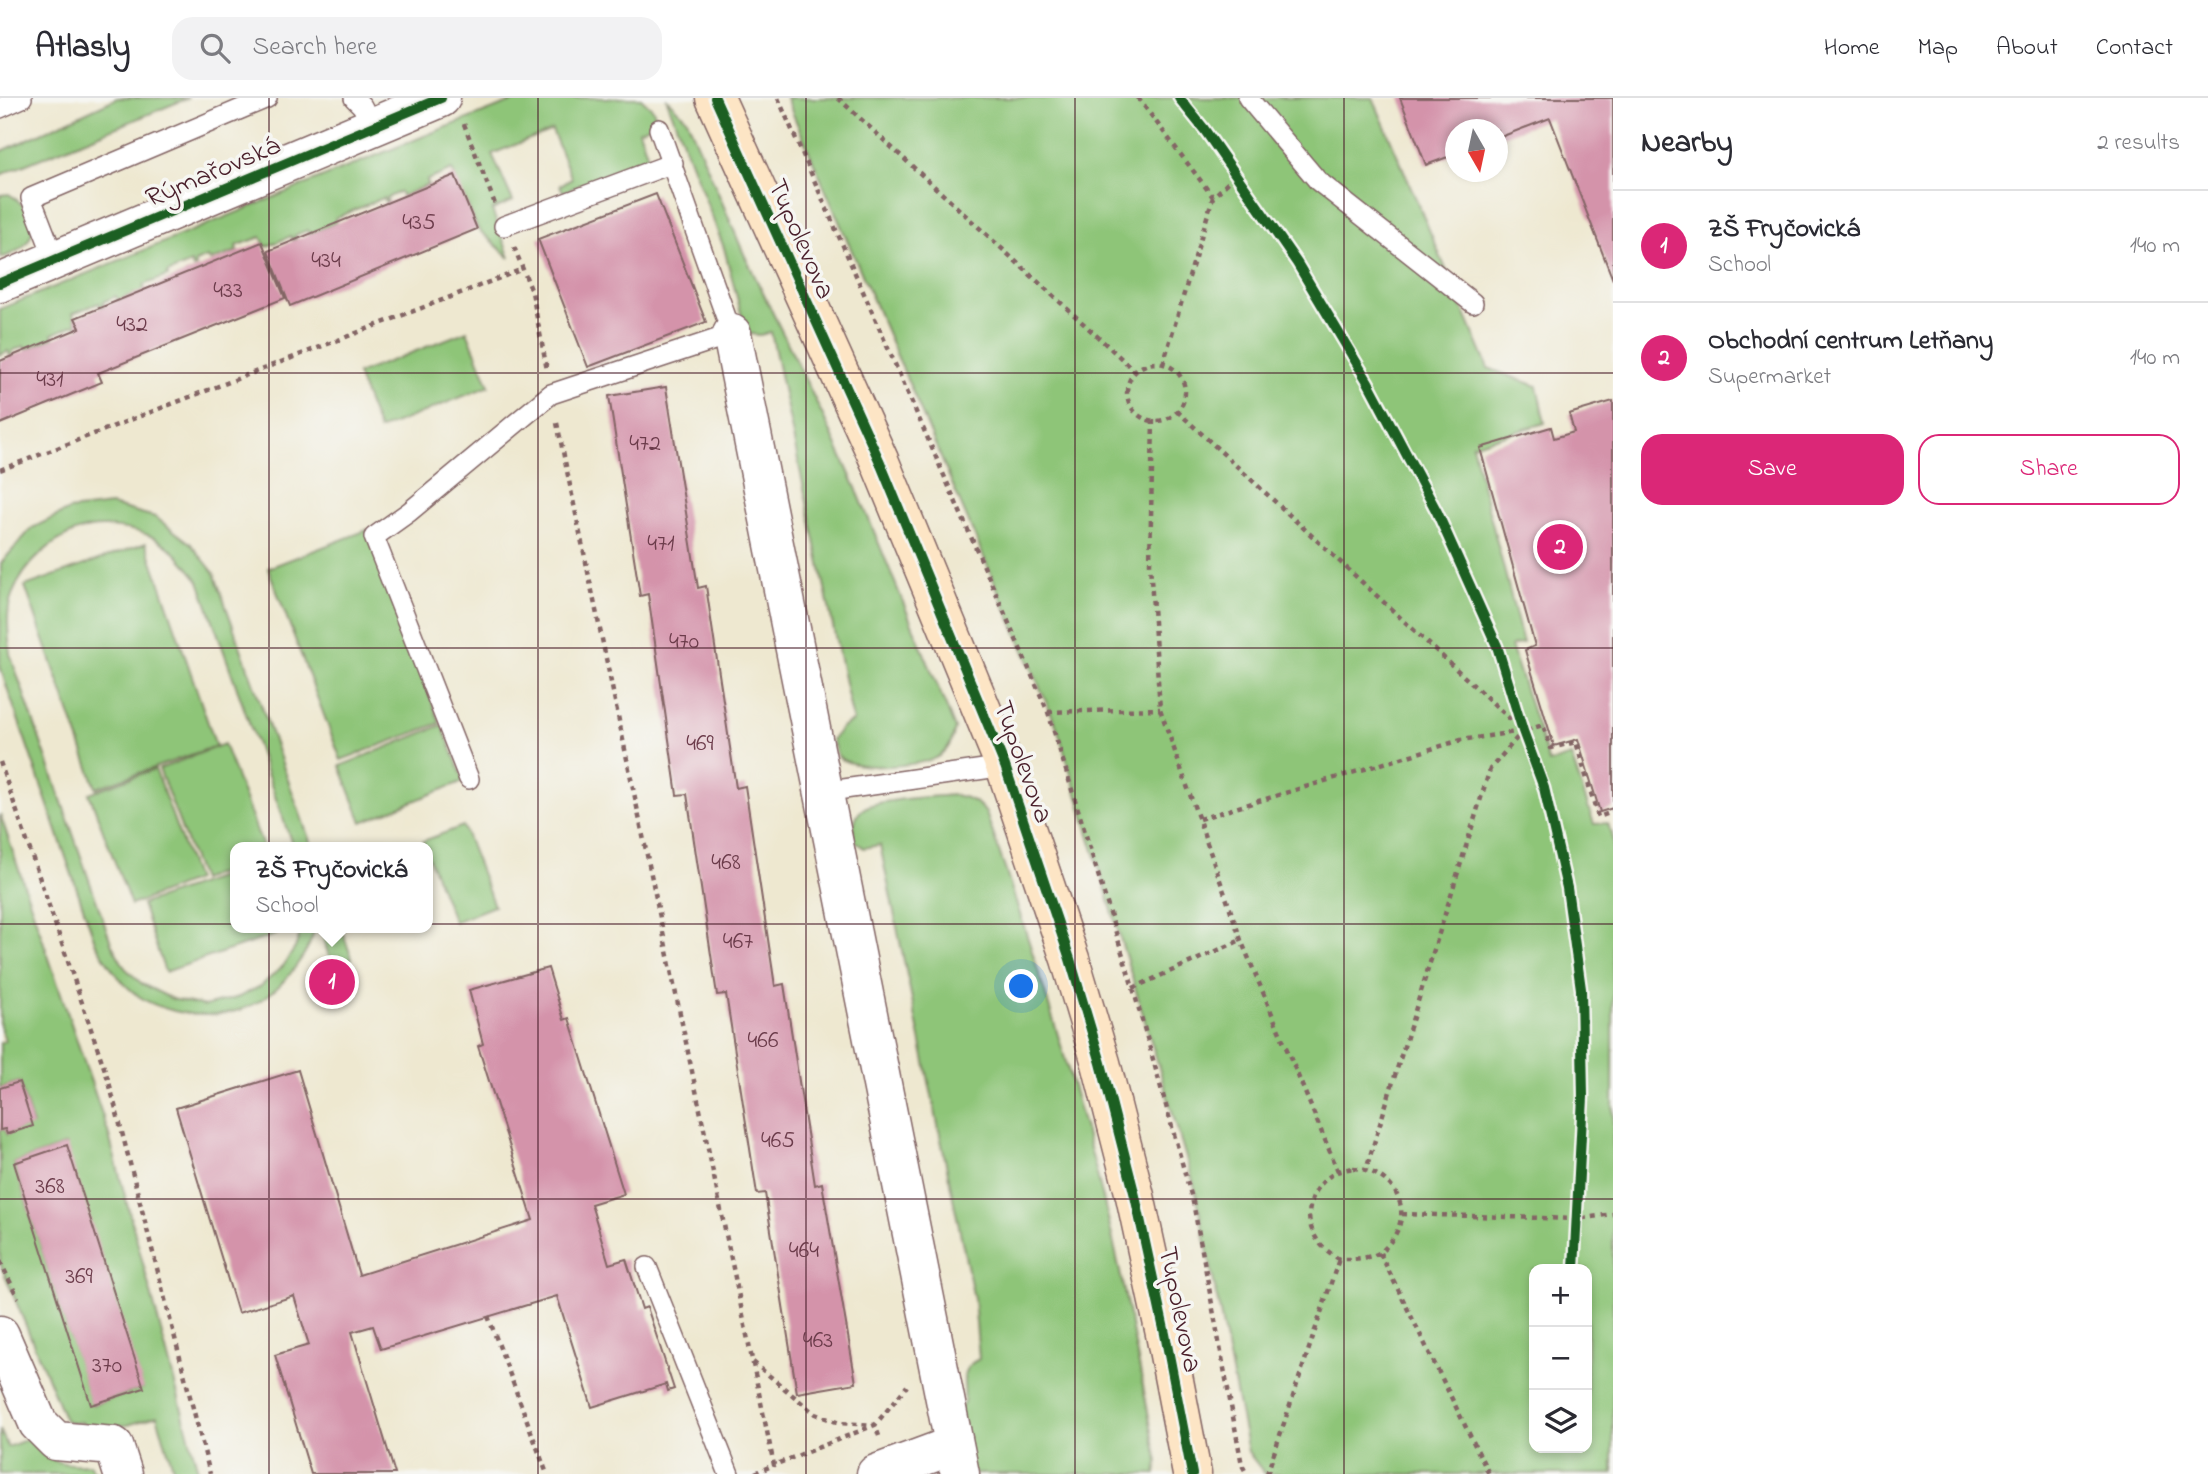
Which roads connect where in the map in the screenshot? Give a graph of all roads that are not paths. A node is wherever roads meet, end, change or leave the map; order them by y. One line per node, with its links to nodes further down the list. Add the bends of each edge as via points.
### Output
1 (22, 98): 5 (lane)
2 (267, 98): 11 (lane, via 31,198)
3 (715, 98): 15 (main road, Tupolevova, via 879,460)
4 (1248, 98): 13 (lane, via 1318,181)
5 (0, 108)
6 (451, 108): 7 (street, Rýmařovská)
7 (363, 113): 11 (street, Rýmařovská)
8 (659, 129): 9 (lane)
9 (673, 163): 10 (lane); 14 (lane)
10 (504, 226)
11 (55, 260): 12 (street, Rýmařovská)
12 (0, 283)
13 (1474, 303)
14 (732, 334): 16 (lane, via 551,394 374,537); 17 (street)
15 (1005, 766): 17 (lane); 24 (main road, Tupolevova, via 1101,1063 1140,1221)
16 (469, 779)
17 (823, 792): 20 (street)
18 (647, 1267): 22 (lane)
19 (0, 1335): 21 (street, via 38,1423 56,1441 114,1446)
20 (957, 1459): 23 (street)
21 (123, 1474)
22 (729, 1474)
23 (876, 1474)
24 (1192, 1474)

